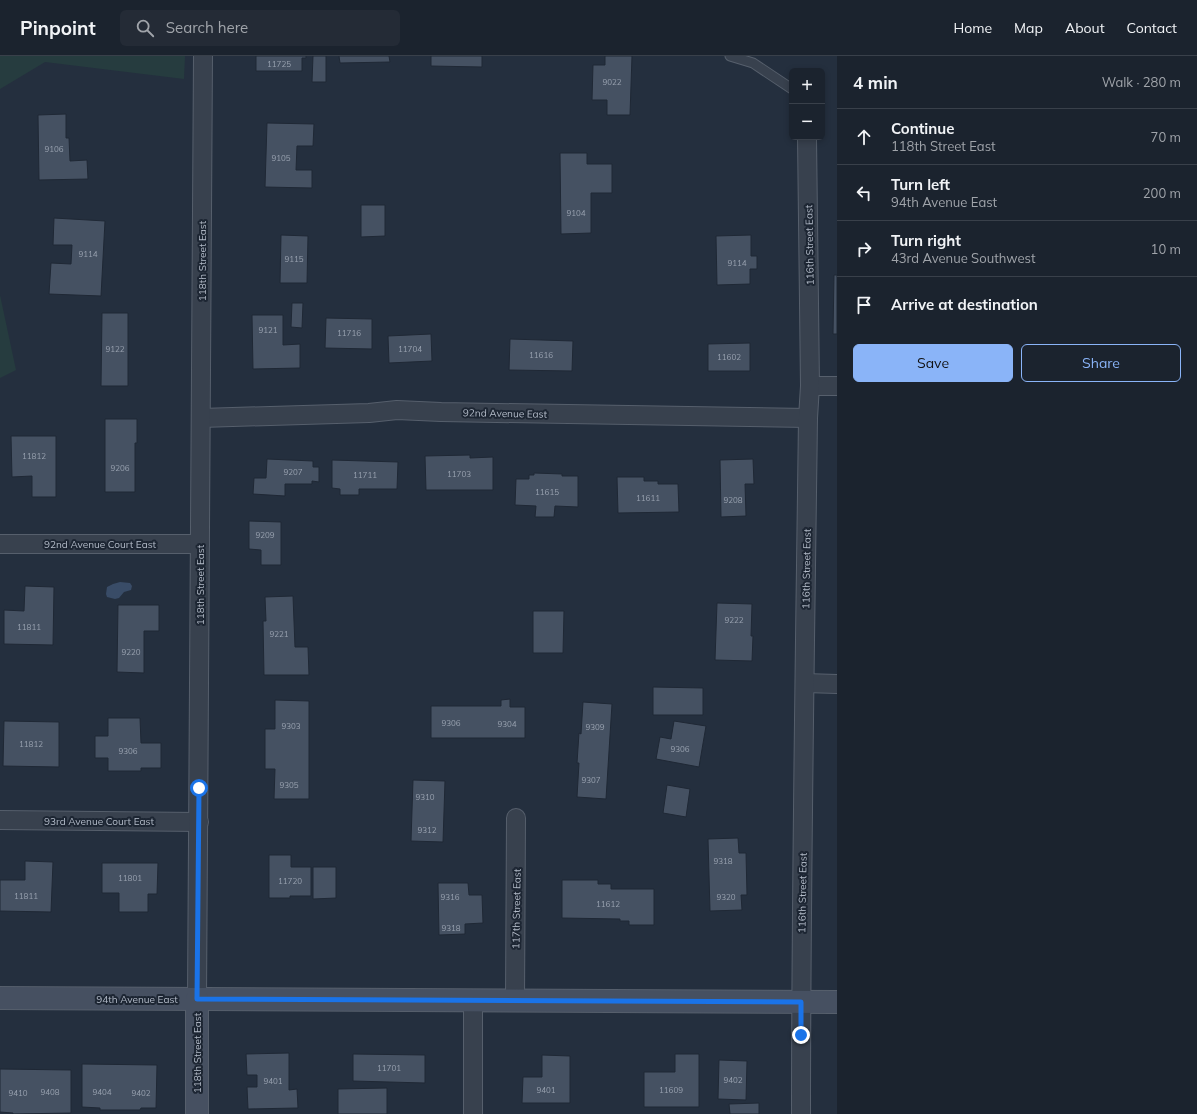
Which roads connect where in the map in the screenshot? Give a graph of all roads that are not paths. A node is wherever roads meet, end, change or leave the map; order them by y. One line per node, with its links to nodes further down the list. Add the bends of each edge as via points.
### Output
1 (203, 56): 7 (street, 118th Street East)
2 (730, 56): 3 (lane, via 753,63)
3 (789, 87)
4 (807, 140): 5 (street, 116th Street East)
5 (810, 386): 6 (street); 8 (street, 116th Street East)
6 (837, 386)
7 (201, 418): 8 (street, 92nd Avenue East, via 397,410); 10 (street, 118th Street East)
8 (808, 418): 11 (street, 116th Street East)
9 (0, 544): 10 (street, 92nd Avenue Court East)
10 (200, 544): 15 (street, 118th Street East)
11 (805, 683): 12 (street); 20 (street, 116th Street East)
12 (837, 684)
13 (516, 818): 19 (street, 117th Street East)
14 (0, 820): 15 (street, 93rd Avenue Court East)
15 (199, 822): 17 (street, 118th Street East)
16 (0, 998): 17 (main road, 94th Avenue East)
17 (197, 999): 18 (main road, 94th Avenue East); 22 (main road, 118th Street East)
18 (473, 1000): 19 (main road, 94th Avenue East); 23 (street)
19 (515, 1000): 20 (main road, 94th Avenue East)
20 (801, 1002): 21 (main road, 94th Avenue East); 24 (street, 116th Street East)
21 (837, 1002)
22 (197, 1114)
23 (473, 1114)
24 (801, 1114)

